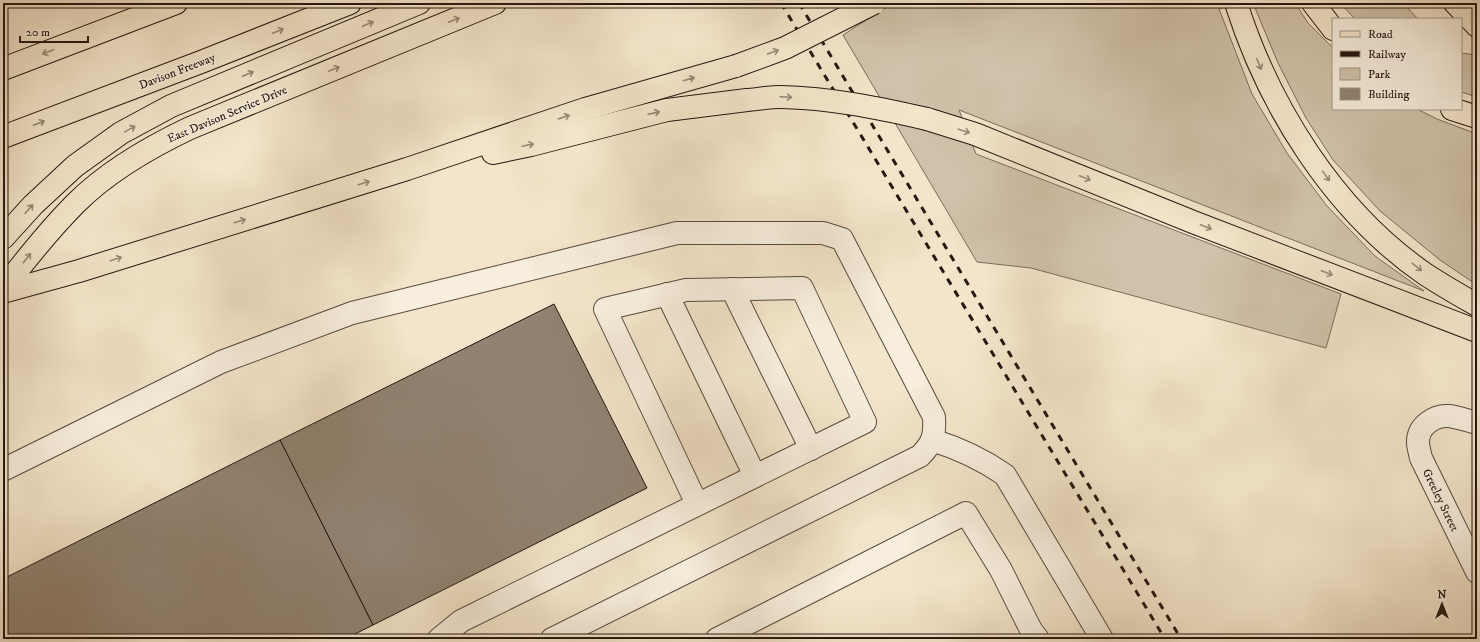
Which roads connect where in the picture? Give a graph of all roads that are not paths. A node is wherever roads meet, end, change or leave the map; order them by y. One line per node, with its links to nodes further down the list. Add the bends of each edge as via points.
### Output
1 (176, 3): 11 (main road, one-way to 11)
2 (350, 3): 14 (main road, Davison Freeway, one-way to 2)
3 (419, 3): 16 (main road, one-way to 3, via 33,205 75,166 121,133 171,106)
4 (495, 3): 17 (main road, East Davison Service Drive, one-way to 4, via 42,239 77,202 117,169 162,142 190,128)
5 (874, 3): 15 (main road, one-way to 5, bridge, via 585,109 736,66 785,48)
6 (1236, 3): 21 (main road, one-way to 21, via 1244,29 1272,92 1292,128 1328,179 1367,224 1391,246 1425,273)
7 (1313, 3): 10 (main road)
8 (1455, 3): 9 (main road)
9 (1477, 26)
10 (1332, 28)
11 (3, 69)
12 (1455, 110): 13 (main road)
13 (1477, 117)
14 (3, 137)
15 (408, 169): 19 (main road, one-way to 15); 22 (main road, one-way to 22, bridge, via 531,145 667,110 779,97 870,106 927,119 975,134 1201,225)
16 (3, 238)
17 (3, 289)
18 (732, 289): 20 (street, via 686,290); 25 (street); 25 (street, via 802,288 864,422)
19 (3, 292)
20 (668, 294): 27 (street); 28 (street, via 604,309)
21 (1477, 305)
22 (1477, 331)
23 (1477, 423): 29 (street, Greeley Street, via 1448,416 1438,417 1424,426 1418,442 1421,458)
24 (932, 440): 26 (street, via 935,431 934,417 842,239 823,233 677,234 352,313 221,362); 31 (street, via 920,456); 34 (street, via 988,463 1005,475)
25 (811, 448): 27 (street)
26 (3, 470)
27 (755, 476): 28 (street)
28 (697, 504): 30 (street, via 461,621)
29 (1477, 572)
30 (439, 639)
31 (552, 639)
32 (717, 639): 33 (street, via 966,513 1001,570)
33 (1038, 639)
34 (1102, 639)

